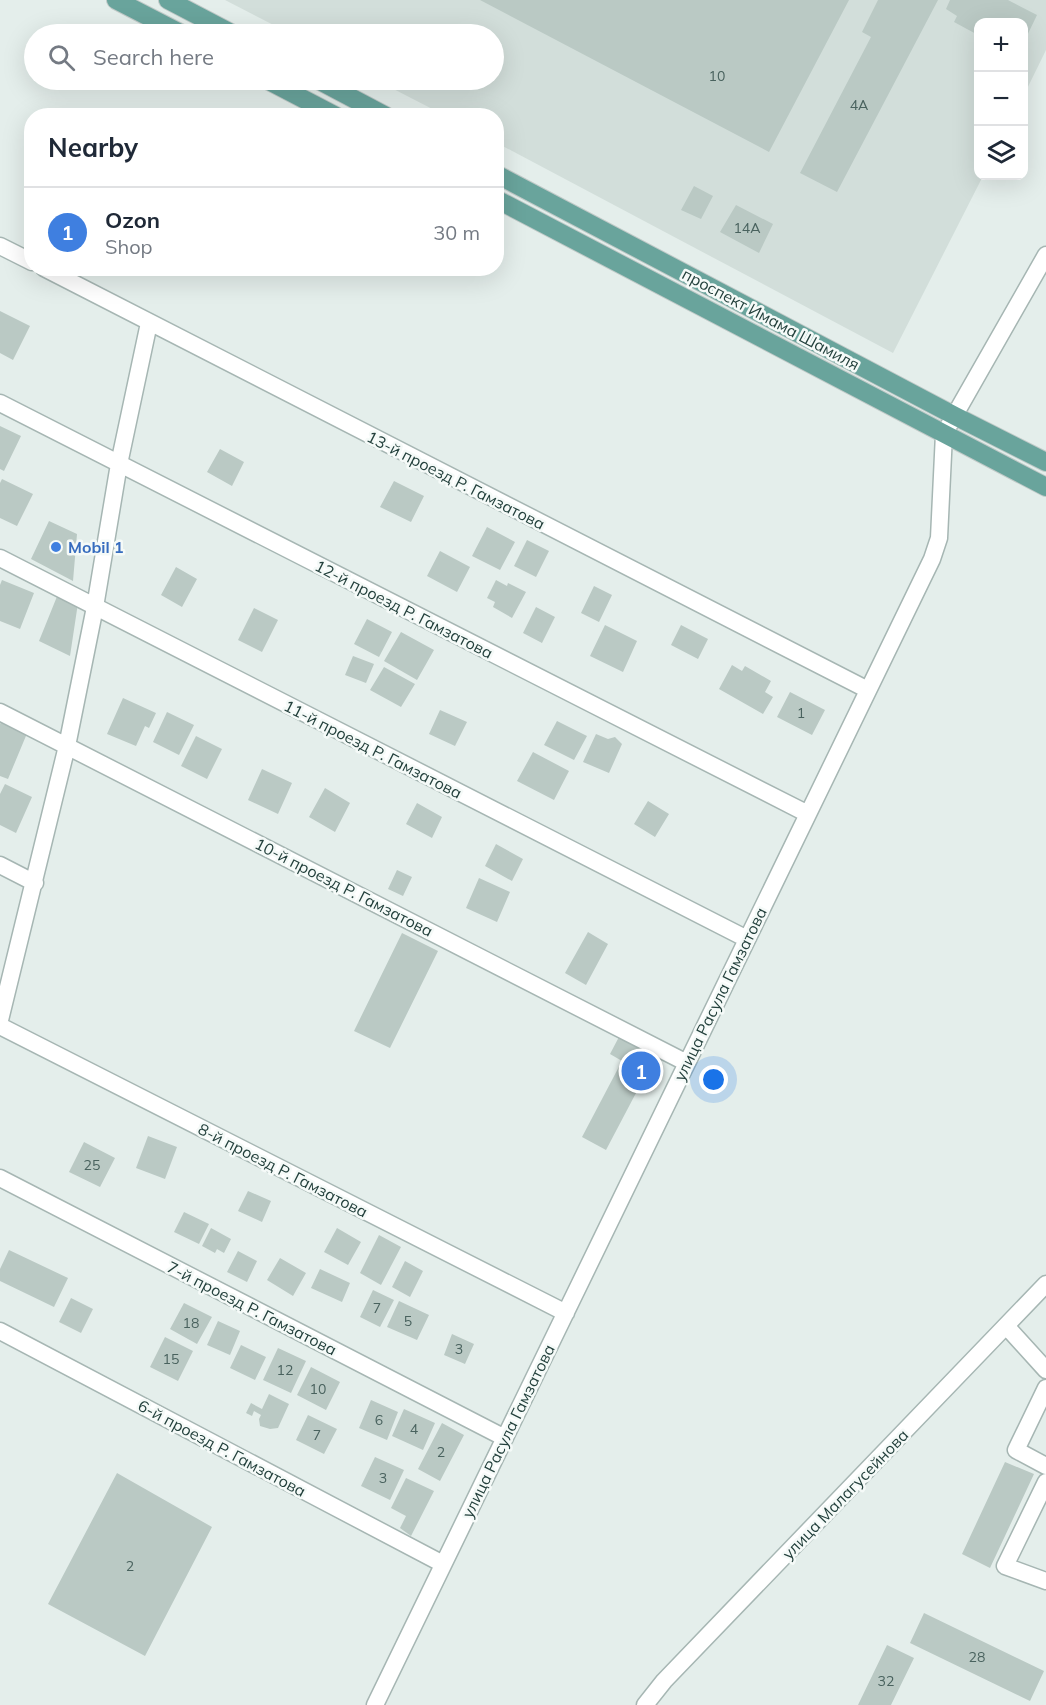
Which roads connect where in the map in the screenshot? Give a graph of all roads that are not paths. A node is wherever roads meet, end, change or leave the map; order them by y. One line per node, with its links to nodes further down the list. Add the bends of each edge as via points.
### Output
1 (116, 0): 4 (main road)
2 (168, 0): 3 (main road)
3 (187, 5): 5 (main road)
4 (163, 24)
5 (217, 24)
6 (286, 90): 8 (main road)
7 (337, 90): 9 (main road)
8 (321, 108)
9 (371, 108)
10 (504, 178): 18 (main road, проспект Имама Шамиля)
11 (504, 204): 19 (main road, проспект Имама Шамиля)
12 (0, 246): 14 (street)
13 (1046, 255): 18 (street)
14 (24, 258)
15 (59, 276): 16 (street, 13-й проезд Р. Гамзатова)
16 (149, 323): 21 (street); 25 (street, 13-й проезд Р. Гамзатова)
17 (0, 403): 21 (street, 12-й проезд Р. Гамзатова)
18 (955, 416): 19 (street); 20 (main road, проспект Имама Шамиля)
19 (945, 434): 22 (main road, проспект Имама Шамиля); 25 (street, улица Расула Гамзатова, via 939,538)
20 (1046, 462)
21 (119, 464): 24 (street); 28 (street, 12-й проезд Р. Гамзатова)
22 (1046, 487)
23 (0, 558): 24 (street, 11-й проезд Р. Гамзатова)
24 (95, 608): 27 (street); 31 (street, 11-й проезд Р. Гамзатова)
25 (868, 690): 28 (street, улица Расула Гамзатова)
26 (0, 712): 27 (street, 10-й проезд Р. Гамзатова)
27 (67, 746): 30 (street); 34 (street, 10-й проезд Р. Гамзатова)
28 (808, 814): 31 (street, улица Расула Гамзатова)
29 (0, 865): 30 (street)
30 (35, 883): 32 (street)
31 (747, 939): 34 (street, улица Расула Гамзатова)
32 (0, 1020)
33 (0, 1026): 37 (street, 8-й проезд Р. Гамзатова)
34 (687, 1063): 37 (street, улица Расула Гамзатова)
35 (0, 1178): 42 (street, 7-й проезд Р. Гамзатова)
36 (1046, 1284): 38 (street, улица Малагусейнова)
37 (566, 1313): 42 (street, улица Расула Гамзатова)
38 (1007, 1327): 40 (street); 48 (street, улица Малагусейнова)
39 (0, 1331): 45 (street, 6-й проезд Р. Гамзатова)
40 (1046, 1370)
41 (1046, 1388): 43 (street, via 1016,1450)
42 (504, 1438): 45 (street, улица Расула Гамзатова)
43 (1046, 1466)
44 (1046, 1482): 46 (street, via 1005,1566)
45 (443, 1564): 47 (street, улица Расула Гамзатова)
46 (1046, 1581)
47 (375, 1705)
48 (645, 1705)

